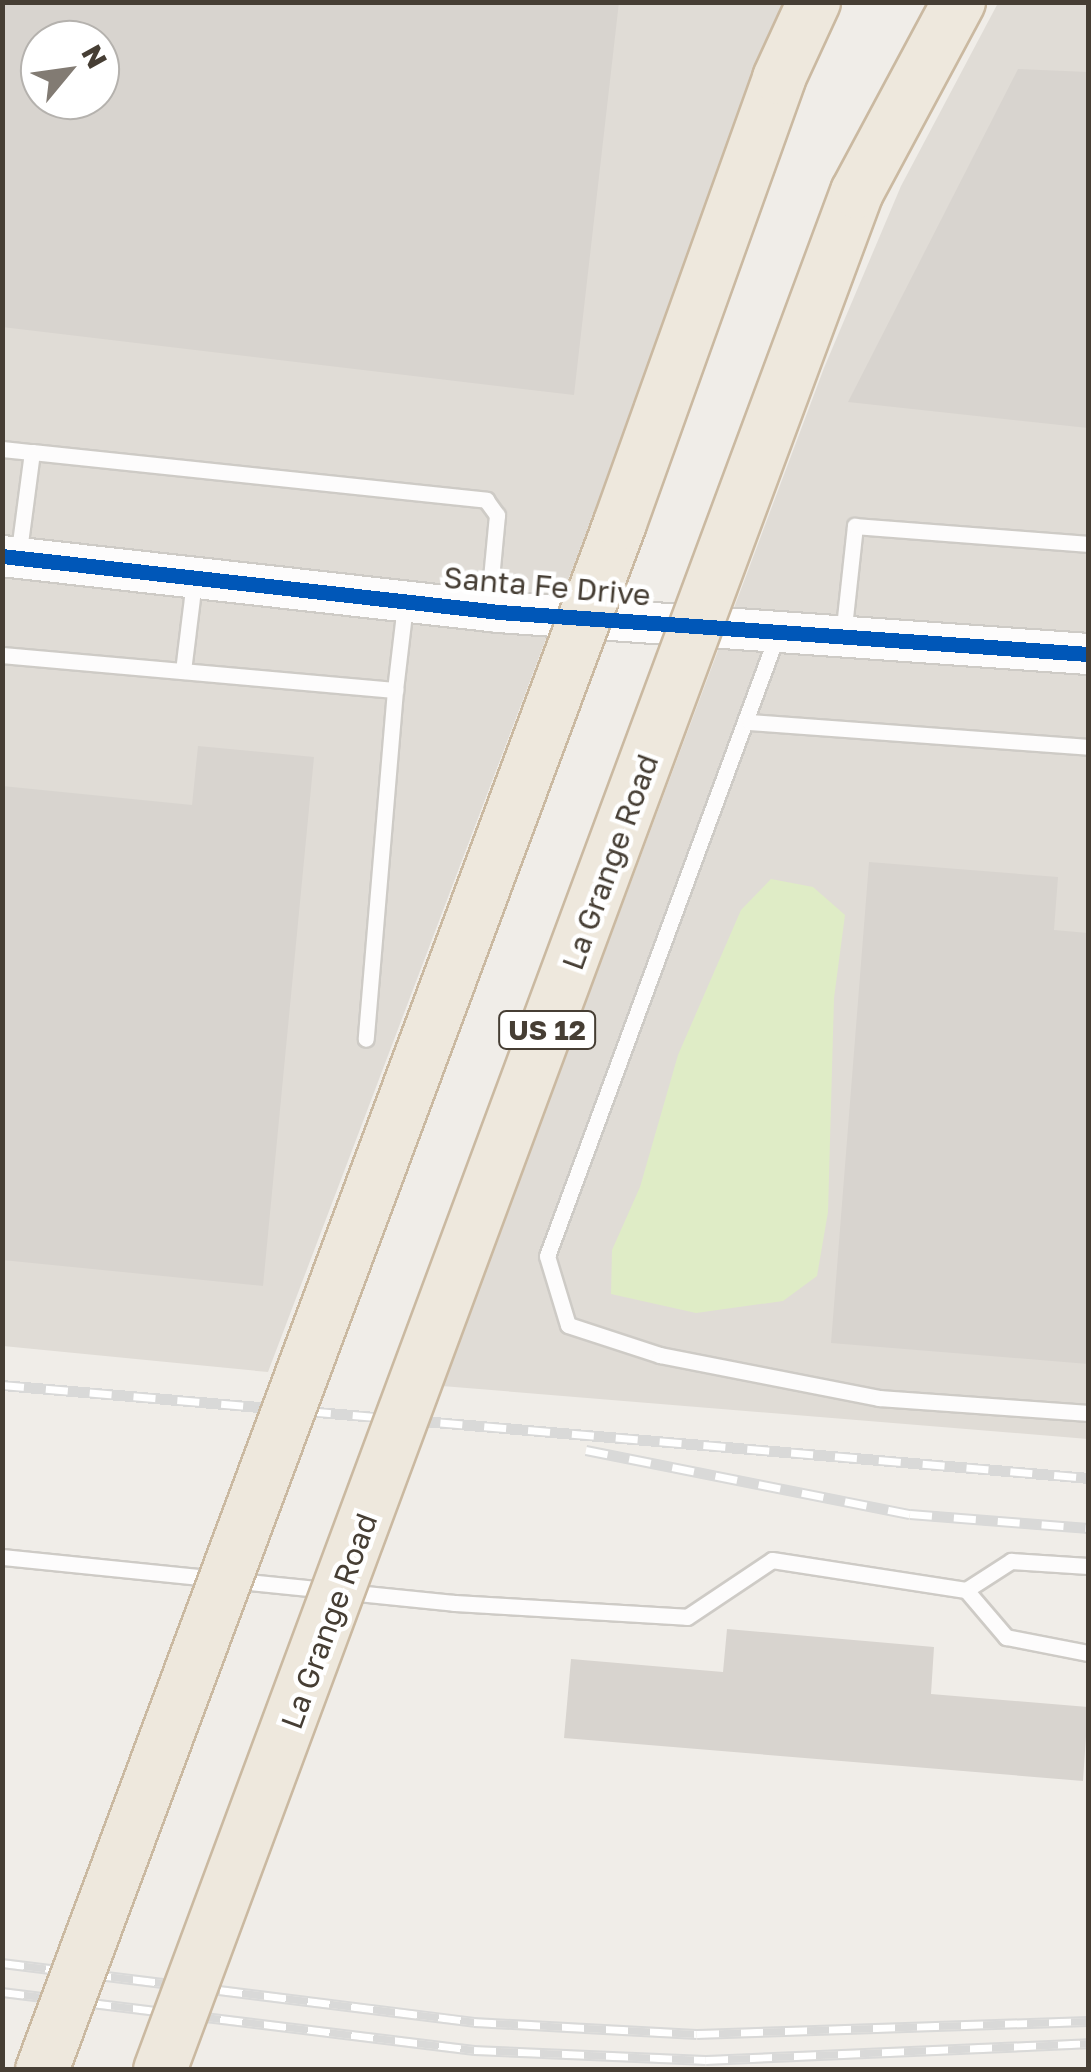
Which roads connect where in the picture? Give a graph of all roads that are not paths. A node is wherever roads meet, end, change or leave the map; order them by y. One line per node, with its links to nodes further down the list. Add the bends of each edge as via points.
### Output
1 (814, 2): 24 (highway, bridge, via 779,78 620,524)
2 (959, 2): 25 (highway, La Grange Road / US 12, bridge, via 857,192)
3 (2, 449): 4 (lane)
4 (32, 452): 6 (lane); 9 (lane, via 486,500 496,515)
5 (1088, 544): 11 (lane, via 855,526)
6 (10, 557): 7 (street, Santa Fe Drive)
7 (194, 578): 8 (street, Santa Fe Drive); 14 (lane)
8 (406, 601): 9 (street, Santa Fe Drive); 15 (lane)
9 (488, 610): 10 (street, Santa Fe Drive)
10 (778, 632): 11 (street, Santa Fe Drive); 16 (lane)
11 (844, 636): 12 (street, Santa Fe Drive)
12 (1088, 654)
13 (2, 655): 14 (lane)
14 (183, 671): 15 (lane)
15 (395, 690): 18 (lane)
16 (750, 722): 17 (lane); 19 (lane, via 547,1256 568,1325 660,1356 879,1398)
17 (1088, 746)
18 (366, 1039)
19 (1088, 1413)
20 (2, 1557): 22 (lane, via 454,1603 688,1617 772,1560)
21 (1088, 1566): 22 (lane, via 1010,1561)
22 (966, 1590): 23 (lane, via 1006,1637)
23 (1088, 1653)
24 (42, 2070)
25 (160, 2070)

